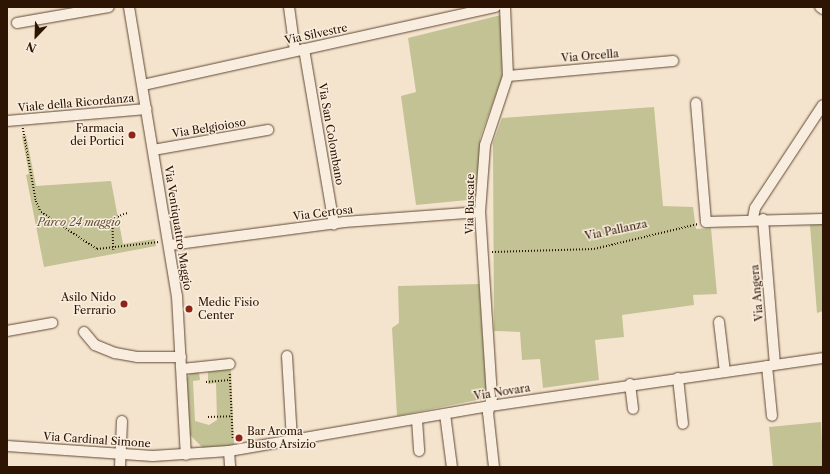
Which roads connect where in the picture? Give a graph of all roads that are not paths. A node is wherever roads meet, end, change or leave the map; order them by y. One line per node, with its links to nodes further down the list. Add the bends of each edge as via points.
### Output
1 (109, 7): 8 (street)
2 (129, 7): 12 (street, Via Ventiquattro Maggio)
3 (288, 7): 9 (street, Via San Colombano)
4 (495, 7): 9 (street, Via Silvestre)
5 (505, 7): 11 (street, Via Buscate)
6 (820, 7): 7 (street)
7 (823, 9)
8 (17, 23)
9 (299, 50): 12 (street, Via Silvestre); 22 (street, Via San Colombano)
10 (673, 61): 11 (street, Via Orcella)
11 (508, 76): 19 (street, Via Buscate, via 486,141)
12 (142, 84): 15 (street, Via Ventiquattro Maggio)
13 (696, 103): 20 (street, via 706,222)
14 (823, 105): 20 (street, via 755,208)
15 (146, 109): 16 (street, Viale della Ricordanza); 18 (street, Via Ventiquattro Maggio)
16 (7, 121)
17 (268, 130): 18 (street, Via Belgioioso)
18 (153, 150): 23 (street, Via Ventiquattro Maggio)
19 (480, 212): 22 (street, Via Certosa); 37 (street, Via Buscate)
20 (758, 218): 21 (street); 32 (street, Via Angera)
21 (823, 219)
22 (334, 224): 23 (street, Via Certosa)
23 (166, 243): 29 (street, Via Ventiquattro Maggio)
24 (719, 322): 34 (street)
25 (52, 323): 26 (street)
26 (7, 331)
27 (84, 332): 29 (street, via 88,340 106,350 137,357)
28 (287, 356): 44 (street)
29 (182, 357): 33 (street, Via Ventiquattro Maggio)
30 (823, 358): 32 (street, Via Novara)
31 (230, 364): 33 (street)
32 (771, 366): 34 (street, Via Novara); 40 (street, Via Angera)
33 (182, 369): 49 (street, Via Ventiquattro Maggio)
34 (725, 372): 35 (street, Via Novara)
35 (678, 378): 36 (street, Via Novara); 43 (street)
36 (630, 384): 37 (street, Via Novara); 38 (street)
37 (490, 406): 39 (street, Via Novara); 53 (street, Via Buscate)
38 (633, 409)
39 (445, 414): 41 (street, Via Novara); 52 (street)
40 (772, 416)
41 (417, 420): 44 (street, Via Novara); 47 (street)
42 (122, 421): 48 (street)
43 (683, 424)
44 (292, 441): 46 (street, Via Novara)
45 (7, 446): 48 (street, Via Cardinal Simone)
46 (231, 447): 49 (street, Via Novara); 51 (street)
47 (419, 451)
48 (119, 454): 49 (street, Via Cardinal Simone); 50 (street)
49 (186, 454)
50 (120, 467)
51 (230, 467)
52 (452, 467)
53 (494, 467)

